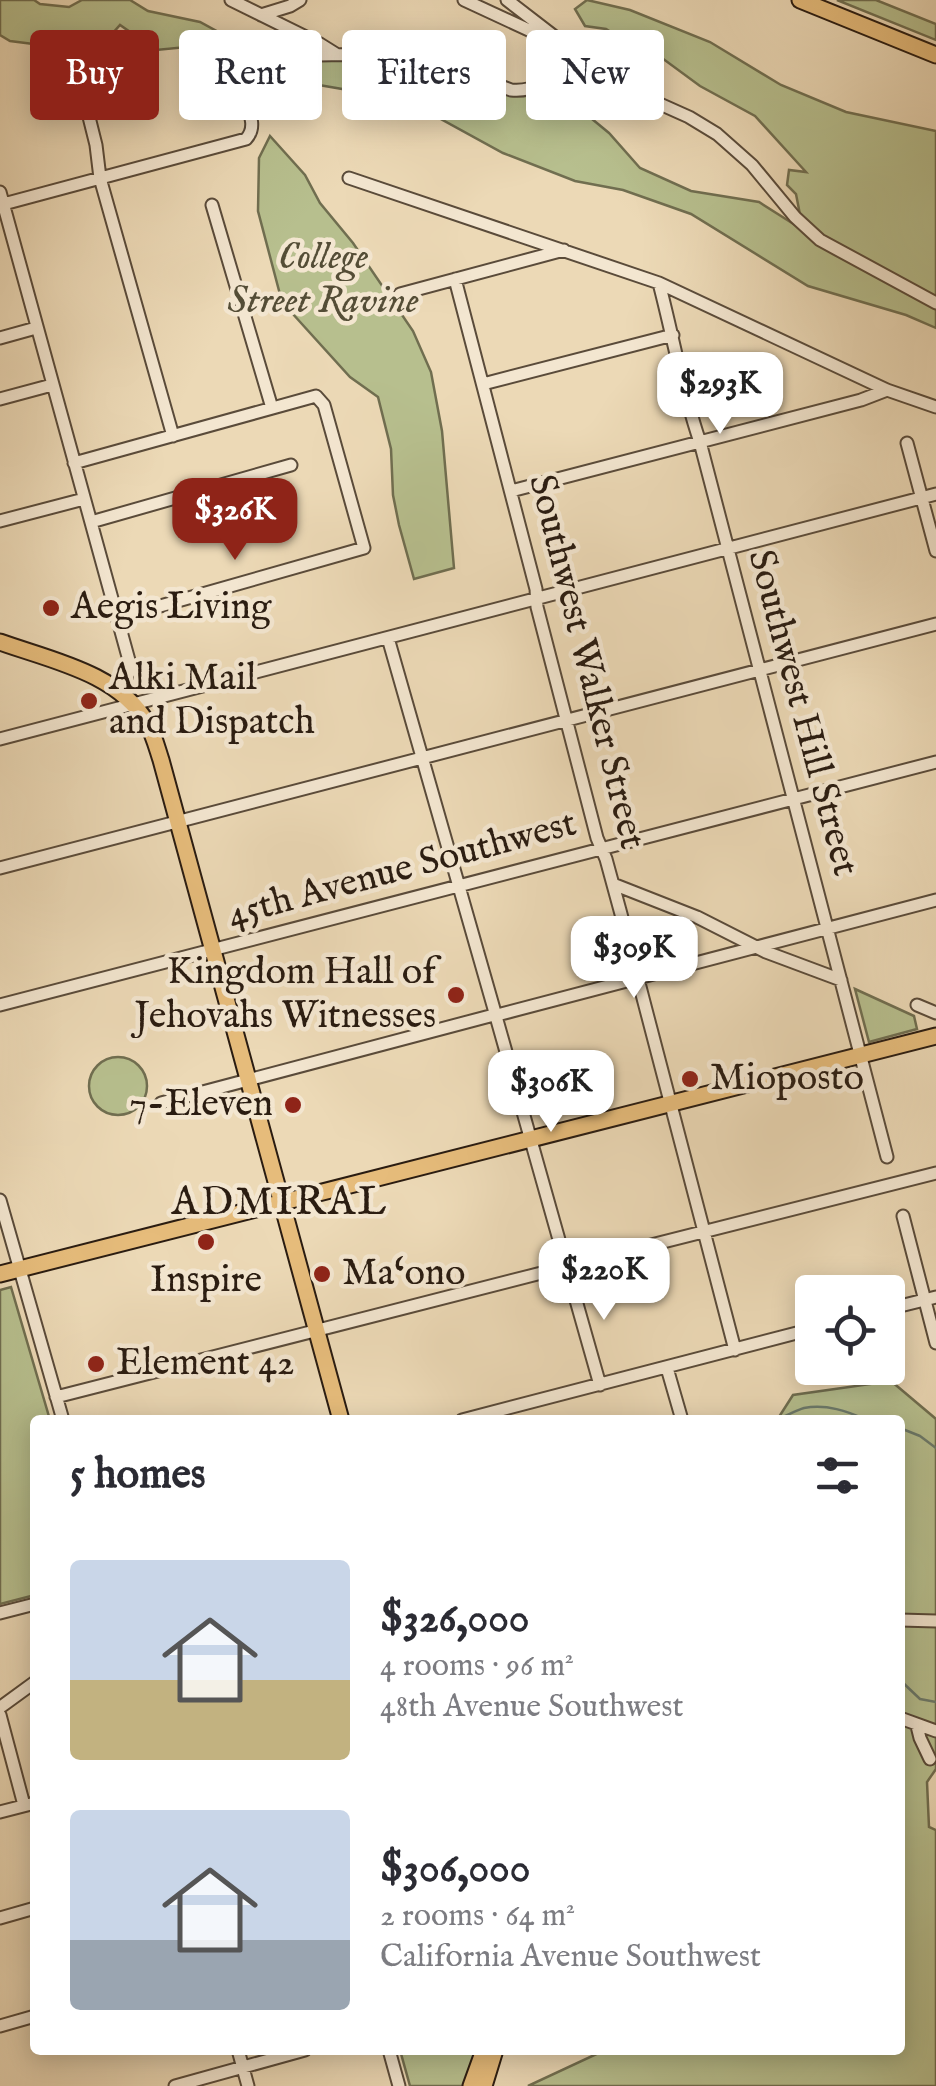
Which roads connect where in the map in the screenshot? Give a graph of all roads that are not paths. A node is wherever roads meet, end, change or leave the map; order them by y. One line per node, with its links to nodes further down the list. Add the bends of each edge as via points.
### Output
1 (231, 0): 6 (street)
2 (300, 0): 6 (street)
3 (464, 0): 7 (street)
4 (508, 0): 8 (street)
5 (800, 0): 10 (main road)
6 (261, 15): 9 (street)
7 (528, 30)
8 (546, 30)
9 (336, 54): 11 (street, via 406,53); 14 (street, via 296,56 245,79 241,89 253,130 246,138)
10 (936, 55)
11 (526, 90)
12 (664, 106): 22 (street, via 717,134 820,240)
13 (90, 120): 14 (street)
14 (100, 178): 16 (street); 32 (street)
15 (348, 178): 18 (street)
16 (1, 200): 23 (street)
17 (212, 205): 31 (street)
18 (564, 250): 19 (street); 20 (street)
19 (455, 280): 21 (street); 26 (street, Southwest Walker Street)
20 (659, 283): 24 (street, Southwest Hill Street); 28 (street)
21 (400, 294)
22 (936, 303)
23 (36, 328): 25 (street); 27 (street)
24 (673, 336): 26 (street); 33 (street, Southwest Hill Street)
25 (0, 338)
26 (483, 384): 37 (street, Southwest Walker Street)
27 (52, 385): 29 (street); 35 (street)
28 (887, 390): 30 (street); 33 (street)
29 (0, 399)
30 (936, 407)
31 (272, 408): 32 (street); 46 (street, via 310,396 324,405 364,548)
32 (173, 436): 35 (street)
33 (700, 442): 37 (street); 43 (street, Southwest Hill Street)
34 (908, 444): 39 (street)
35 (74, 463): 40 (street)
36 (291, 465): 42 (street)
37 (511, 492): 45 (street, Southwest Walker Street)
38 (936, 494): 39 (street)
39 (922, 498): 43 (street); 44 (street)
40 (84, 499): 41 (street); 42 (street)
41 (0, 521)
42 (91, 522): 46 (street)
43 (728, 548): 45 (street); 50 (street, Southwest Hill Street)
44 (936, 551)
45 (537, 598): 48 (street); 53 (street, Southwest Walker Street)
46 (118, 618): 51 (street, via 130,664)
47 (936, 624): 50 (street)
48 (388, 638): 52 (street); 55 (street)
49 (0, 642): 51 (main road)
50 (760, 669): 53 (street); 57 (street, Southwest Hill Street)
51 (119, 691): 52 (main road)
52 (133, 704): 54 (street); 58 (main road, via 154,737)
53 (567, 720): 55 (street); 59 (street, Southwest Walker Street)
54 (0, 740)
55 (423, 757): 58 (street); 62 (street)
56 (936, 762): 57 (street, 45th Avenue Southwest)
57 (794, 799): 59 (street, 45th Avenue Southwest); 64 (street, Southwest Hill Street)
58 (178, 821): 60 (street); 66 (main road)
59 (602, 849): 61 (street, Southwest Walker Street); 62 (street, 45th Avenue Southwest)
60 (0, 868)
61 (612, 884): 65 (street); 67 (street, Southwest Walker Street)
62 (460, 886): 66 (street, 45th Avenue Southwest); 72 (street)
63 (936, 900): 64 (street)
64 (827, 928): 65 (street); 68 (street, Southwest Hill Street)
65 (757, 947): 67 (street); 68 (street)
66 (212, 950): 70 (street, 45th Avenue Southwest); 75 (main road)
67 (638, 978): 72 (street); 77 (street, Southwest Walker Street)
68 (840, 980): 74 (street, Southwest Hill Street)
69 (918, 1005): 71 (street)
70 (0, 1006)
71 (936, 1013)
72 (495, 1015): 75 (street); 78 (street)
73 (936, 1036): 74 (main road)
74 (860, 1054): 77 (main road); 79 (street, Southwest Hill Street)
75 (248, 1080): 76 (street); 82 (main road)
76 (161, 1103)
77 (670, 1104): 78 (main road); 84 (street, Southwest Walker Street)
78 (531, 1139): 82 (main road); 85 (street)
79 (887, 1158)
80 (936, 1173): 84 (street)
81 (0, 1200): 86 (street)
82 (282, 1204): 86 (main road); 90 (main road)
83 (902, 1216): 88 (street)
84 (704, 1232): 85 (street); 93 (street, Southwest Walker Street)
85 (566, 1266): 90 (street); 95 (street)
86 (19, 1269): 87 (main road); 96 (street)
87 (0, 1274)
88 (930, 1298): 89 (street); 92 (street)
89 (905, 1305)
90 (316, 1330): 96 (street); 98 (main road)
91 (795, 1334): 93 (street)
92 (936, 1343)
93 (735, 1350): 94 (street)
94 (667, 1368): 95 (street); 100 (street)
95 (600, 1384): 99 (street)
96 (56, 1397): 97 (street)
97 (61, 1415)
98 (340, 1415)
99 (494, 1415)
100 (681, 1415)
101 (30, 1605): 102 (street)
102 (0, 1613)
103 (905, 1620): 104 (street)
104 (936, 1621)
105 (30, 1686): 106 (street)
106 (1, 1710): 111 (street)
107 (905, 1720): 108 (street)
108 (917, 1726): 109 (street); 110 (street)
109 (936, 1732)
110 (930, 1758)
111 (30, 1804): 112 (street)
112 (0, 1812)
113 (30, 1909): 114 (street)
114 (0, 1918)
115 (30, 2017): 116 (street)
116 (0, 2026)
117 (239, 2055): 122 (street)
118 (288, 2055): 122 (street)
119 (390, 2055): 125 (street)
120 (482, 2055): 126 (main road)
121 (493, 2055): 127 (main road)
122 (242, 2068): 123 (street); 124 (street)
123 (176, 2086)
124 (248, 2086)
125 (399, 2086)
126 (471, 2086)
127 (484, 2086)

